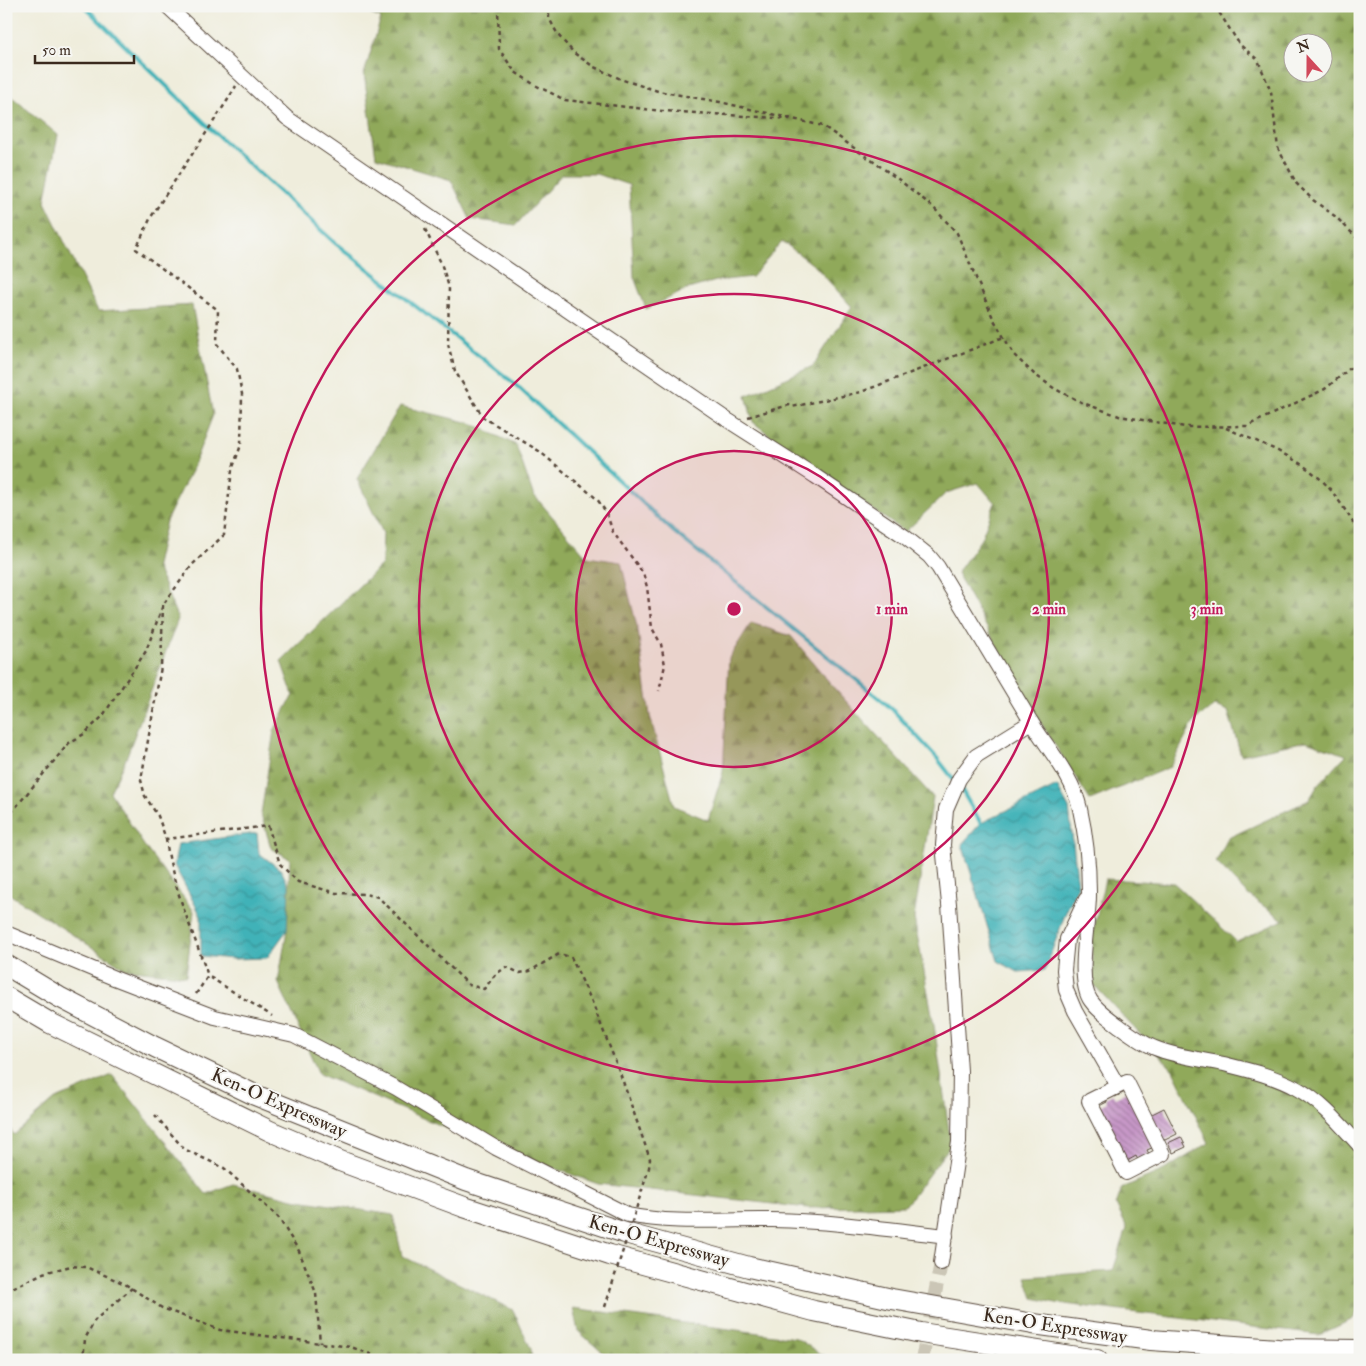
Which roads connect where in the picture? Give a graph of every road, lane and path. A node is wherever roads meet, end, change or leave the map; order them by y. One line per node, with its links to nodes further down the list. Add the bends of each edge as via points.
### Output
1 (167, 6): 5 (street)
2 (498, 6): 6 (path, via 499,48 515,72 565,100 662,111)
3 (549, 6): 6 (path, via 549,18 558,34 574,53 594,67 658,91)
4 (1215, 6): 8 (path, via 1240,45 1258,60 1270,92 1278,148 1296,183)
5 (241, 76): 7 (street, via 287,118); 14 (path, via 152,217 136,249 218,310 217,344 236,369 242,394 241,445 232,470 224,535 192,564)
6 (799, 119): 9 (path, via 823,126 932,206 957,233)
7 (426, 213): 11 (street); 15 (path, via 422,223 441,263 448,287 448,344 455,371 483,417 539,451 597,499 606,512 613,532 643,573 652,628 661,644 665,665)
8 (1360, 241)
9 (1004, 337): 11 (path, via 860,392 792,407 789,405); 12 (path, via 1014,355 1034,374 1083,404 1119,416 1185,428)
10 (1360, 360): 12 (path, via 1325,390 1247,426)
11 (729, 421): 16 (street, via 856,503 929,556)
12 (1224, 427): 13 (path, via 1296,460 1320,478)
13 (1360, 534)
14 (163, 605): 17 (path, via 146,651 102,717 69,743); 18 (path, via 160,667 141,780)
15 (659, 691)
16 (1031, 722): 19 (street, via 1066,774 1077,799 1088,857); 33 (street, via 976,756 959,778 946,809 943,845 960,1072 959,1142)
17 (6, 819)
18 (166, 839): 22 (path, via 183,910); 37 (path, bridge, via 268,826 280,864 293,879 336,894 378,897 469,985 484,989 506,967 520,973 559,954 571,958 620,1073 650,1159)
19 (1089, 892): 29 (street, via 1067,938 1066,990); 32 (street, via 1085,988 1090,1001 1103,1014 1153,1047 1183,1057 1224,1064 1295,1087 1333,1115)
20 (6, 934): 27 (street, via 215,1016)
21 (6, 965): 39 (highway, Ken-O Expressway, via 58,997 255,1095 466,1180 625,1233 749,1267 892,1299 1033,1324 1151,1340 1278,1349)
22 (208, 976): 23 (path); 27 (path, via 278,1020)
23 (196, 994)
24 (6, 997): 26 (highway, Ken-O Expressway)
25 (6, 1005): 26 (highway)
26 (50, 1023): 42 (highway, Ken-O Expressway, via 270,1131 340,1161 600,1252 814,1311 921,1333)
27 (294, 1035): 33 (street, via 396,1088 496,1148 628,1215 687,1222 772,1220 847,1224)
28 (6, 1074): 30 (path, via 9,1076)
29 (1118, 1086): 29 (street, via 1127,1082 1163,1154 1126,1173 1089,1101)
30 (6, 1089)
31 (155, 1115): 38 (path, via 184,1149 224,1168 278,1217 299,1251 316,1293)
32 (1360, 1146)
33 (946, 1236): 34 (street)
34 (941, 1263)
35 (132, 1288): 36 (path, via 86,1267 71,1266 42,1273); 38 (path, via 162,1308 220,1330); 40 (path, via 95,1320 85,1339)
36 (6, 1291)
37 (606, 1307)
38 (320, 1343): 41 (path, via 351,1347)
39 (1360, 1350)
40 (83, 1360)
41 (387, 1360)
42 (1097, 1360)

